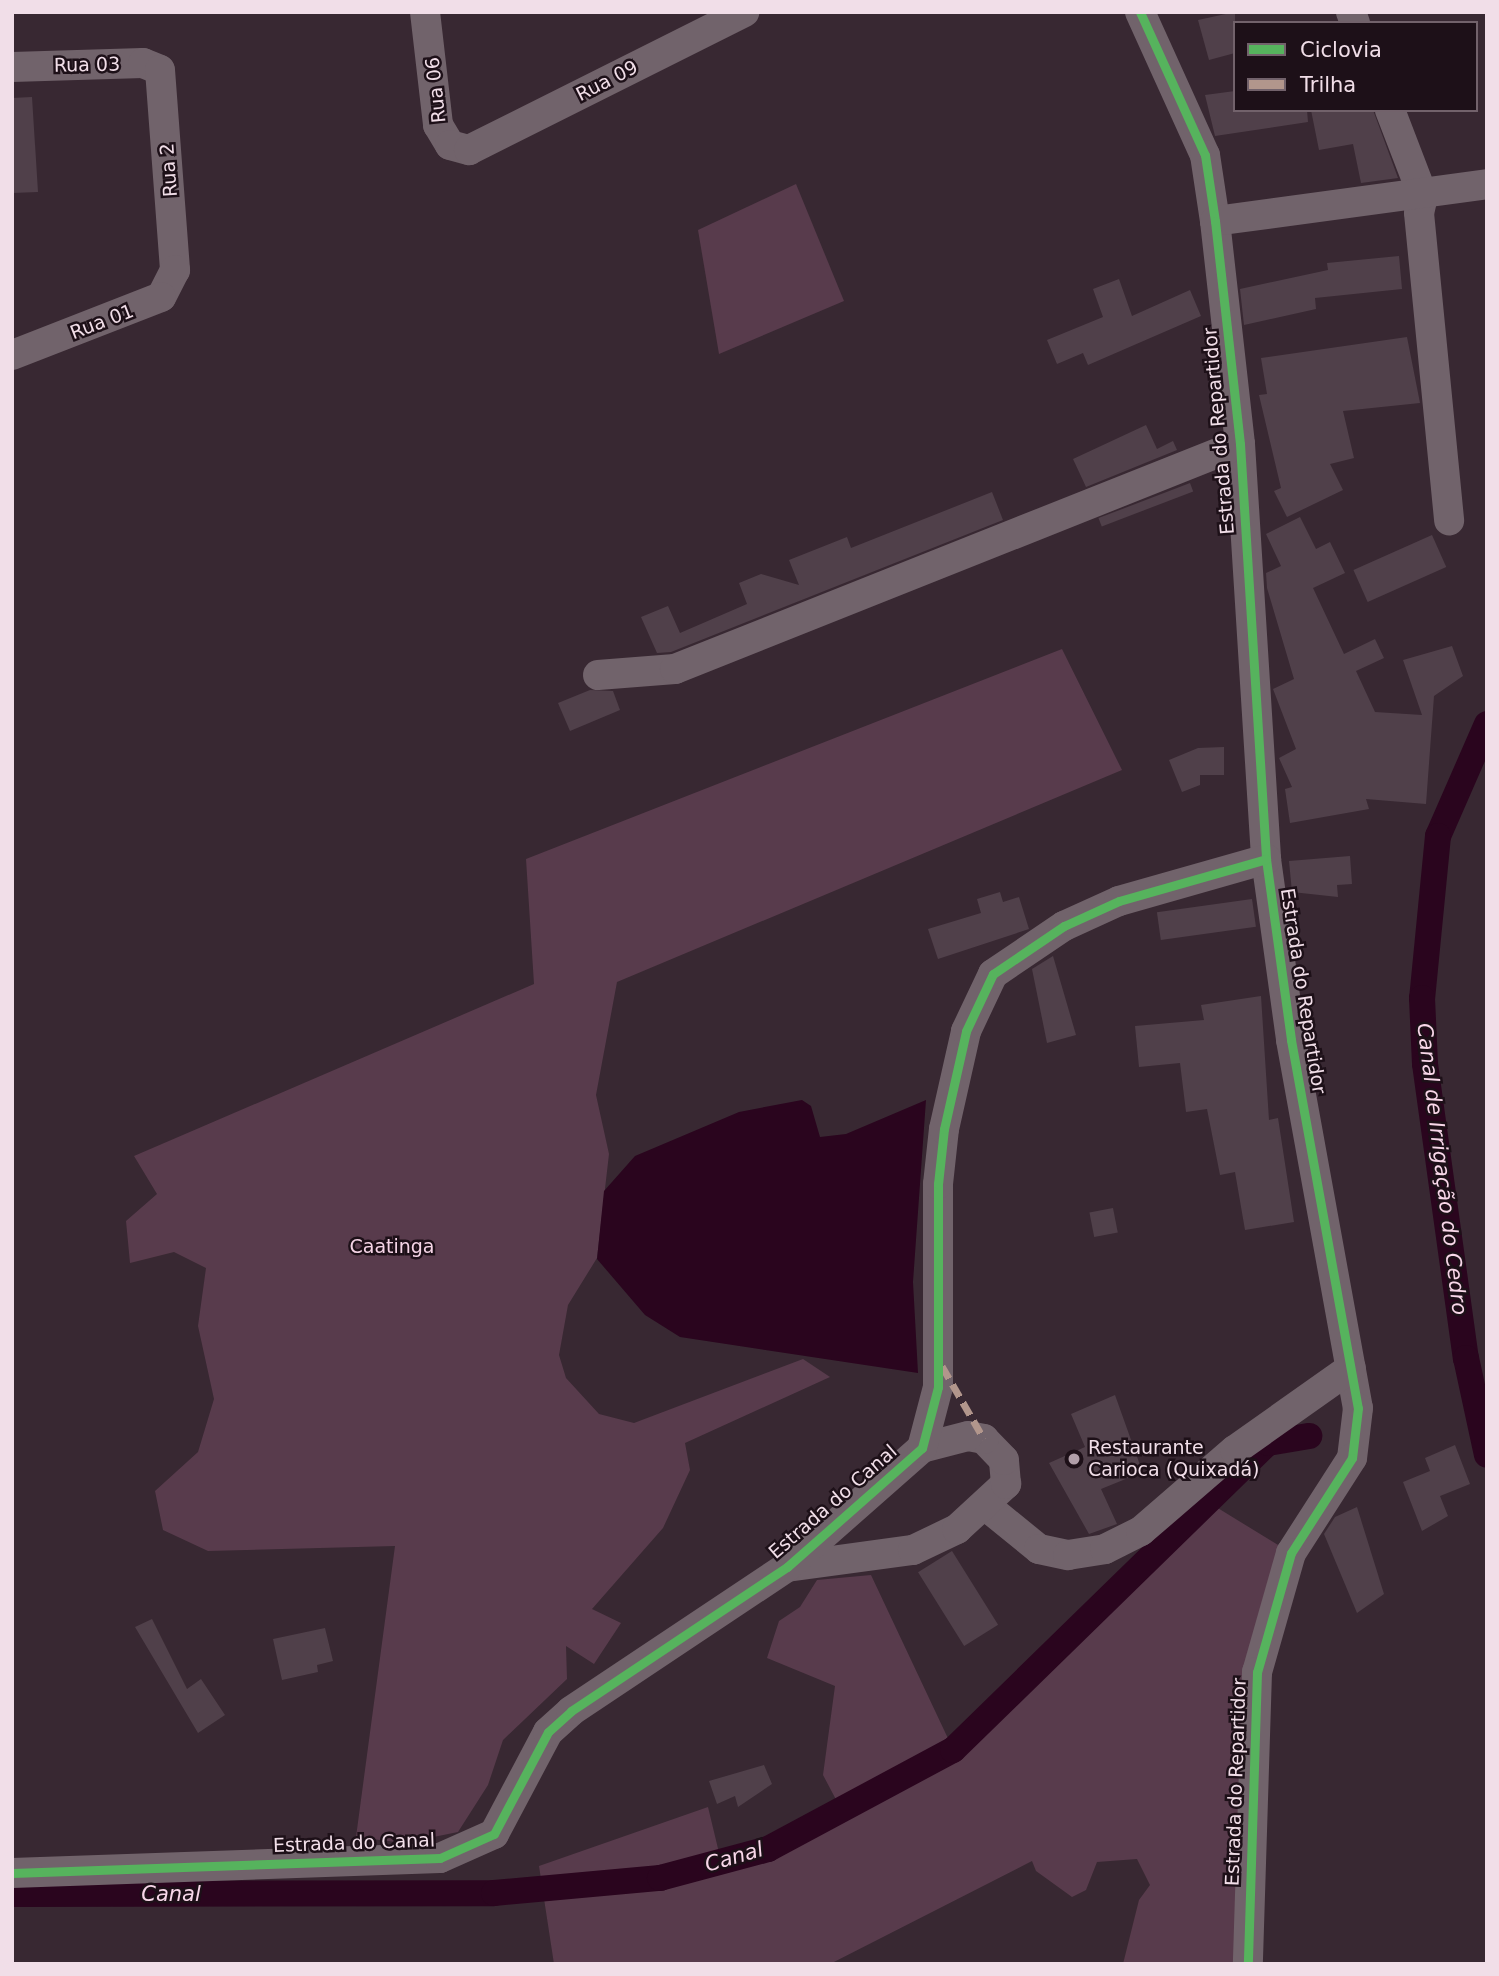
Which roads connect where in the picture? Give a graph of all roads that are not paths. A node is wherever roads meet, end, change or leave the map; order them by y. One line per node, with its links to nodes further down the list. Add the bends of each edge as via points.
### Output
1 (425, 12): 7 (street, Rua 06, via 438,125 450,145)
2 (1140, 12): 10 (street, Estrada do Repartidor, via 1205,155)
3 (736, 14): 7 (street, Rua 09)
4 (12, 67): 5 (street, Rua 03, via 143,63)
5 (160, 70): 11 (street, Rua 2)
6 (1391, 112): 9 (street)
7 (469, 150)
8 (1487, 184): 9 (street)
9 (1423, 195): 10 (street); 14 (street, via 1419,213)
10 (1216, 221): 13 (street, Estrada do Repartidor)
11 (175, 270): 12 (street, Rua 01, via 161,297)
12 (12, 355)
13 (1240, 444): 15 (street, via 675,669); 16 (street, Estrada do Repartidor)
14 (1449, 522)
15 (598, 674)
16 (1266, 859): 17 (street, Estrada do Repartidor, via 1291,1040); 18 (street, Estrada do Canal, via 1119,901 1064,926 1008,959 976,1002 938,1184 938,1387)
17 (1351, 1367): 19 (street, via 1235,1450 1141,1531 1105,1549 1068,1555 1039,1549); 22 (street, Estrada do Repartidor, via 1358,1408 1352,1458 1291,1553 1257,1672)
18 (922, 1448): 19 (street, via 968,1436 995,1448 1008,1473); 20 (street, Estrada do Canal)
19 (986, 1506): 20 (street, via 957,1529 913,1550)
20 (787, 1567): 21 (street, Estrada do Canal, via 571,1711 548,1732 494,1834 474,1849 440,1858)
21 (12, 1873)
22 (1248, 1964)

